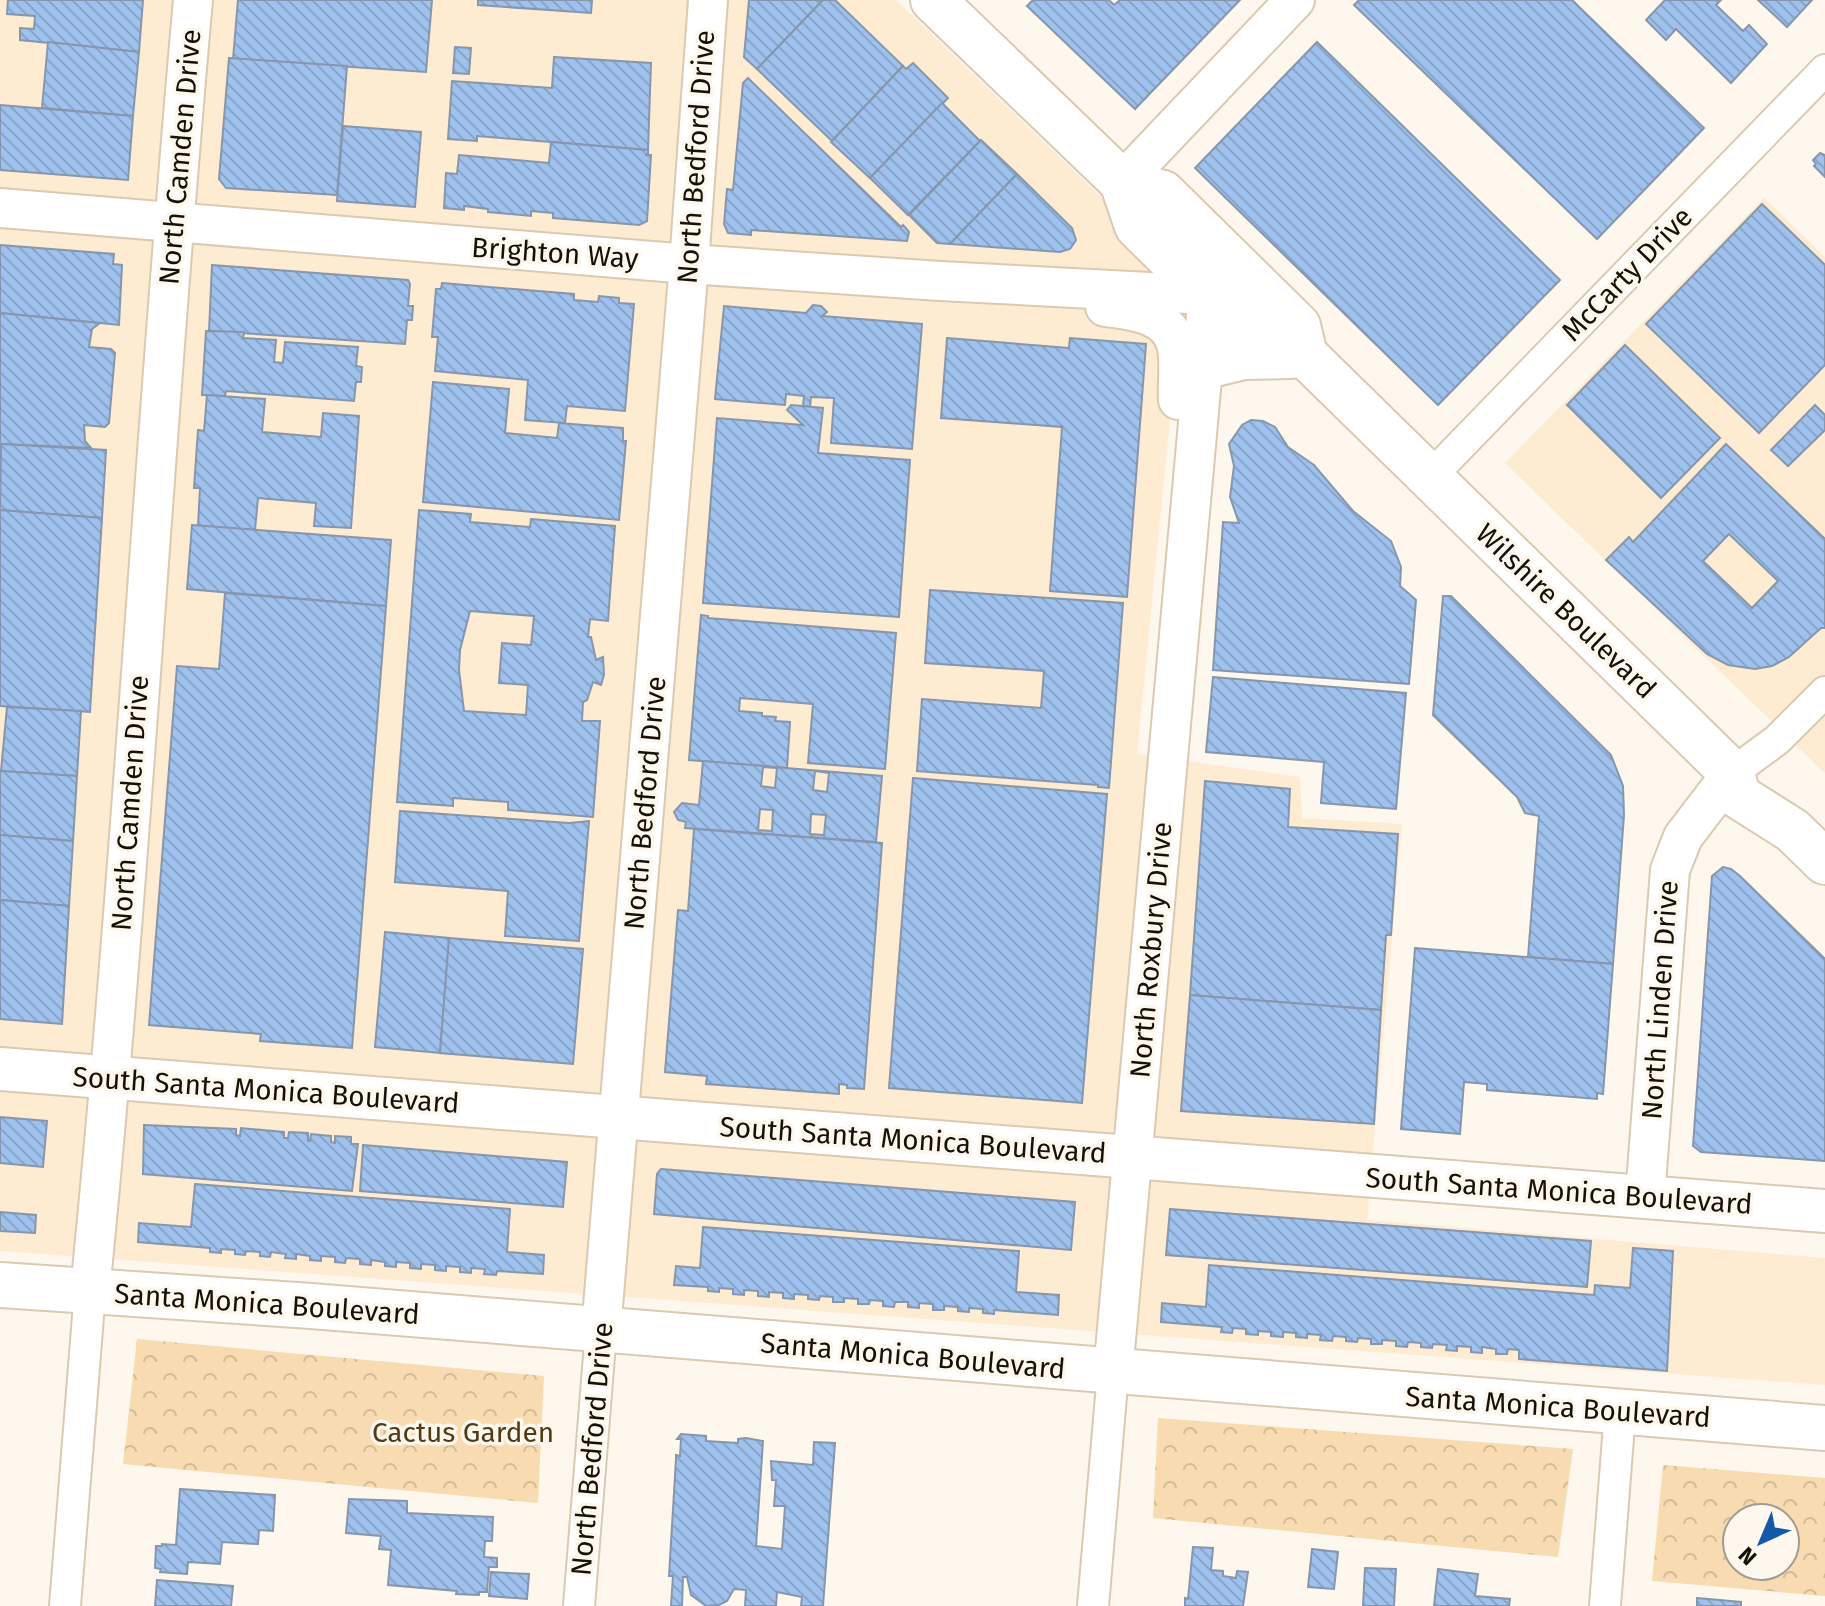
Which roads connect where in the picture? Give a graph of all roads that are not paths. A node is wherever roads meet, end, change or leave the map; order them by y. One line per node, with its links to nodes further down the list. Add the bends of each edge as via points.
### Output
1 (193, 0): 8 (street, North Camden Drive)
2 (708, 0): 9 (street, North Bedford Drive)
3 (933, 0): 6 (main road, Wilshire Boulevard)
4 (1295, 0): 6 (street)
5 (1825, 70): 15 (street, McCarty Drive)
6 (1122, 182): 11 (main road, Wilshire Boulevard, via 1137,226); 12 (main road, Wilshire Boulevard, via 1163,193 1298,326)
7 (0, 208): 8 (street, Brighton Way)
8 (173, 223): 9 (street, Brighton Way); 20 (street, North Camden Drive)
9 (689, 264): 10 (street, Brighton Way); 21 (street, North Bedford Drive)
10 (947, 281): 11 (street, Brighton Way); 14 (street, via 965,294 1141,311 1165,325 1177,345 1179,432)
11 (1207, 295): 12 (main road, Wilshire Boulevard, via 1264,349); 13 (street, North Roxbury Drive)
12 (1305, 355): 13 (main road, via 1244,357); 15 (main road, Wilshire Boulevard)
13 (1203, 367): 14 (street, North Roxbury Drive)
14 (1193, 472): 22 (street, North Roxbury Drive)
15 (1429, 478): 17 (main road, Wilshire Boulevard)
16 (1825, 692): 17 (street, via 1777,740)
17 (1732, 773): 18 (main road, Wilshire Boulevard, via 1738,796 1792,830); 23 (street, North Linden Drive, via 1683,837 1670,870)
18 (1825, 862)
19 (0, 1069): 20 (main road, South Santa Monica Boulevard)
20 (109, 1078): 21 (main road, South Santa Monica Boulevard); 26 (street, North Camden Drive)
21 (620, 1117): 22 (main road, South Santa Monica Boulevard); 27 (street, North Bedford Drive)
22 (1133, 1157): 23 (main road, South Santa Monica Boulevard); 28 (street, North Roxbury Drive)
23 (1645, 1197): 24 (main road, South Santa Monica Boulevard)
24 (1825, 1211)
25 (0, 1285): 26 (main road, Santa Monica Boulevard)
26 (90, 1291): 27 (main road, Santa Monica Boulevard); 31 (street, North Camden Drive)
27 (601, 1331): 28 (main road, Santa Monica Boulevard); 32 (street, North Bedford Drive)
28 (1113, 1373): 29 (main road, Santa Monica Boulevard); 33 (street, North Roxbury Drive)
29 (1620, 1412): 30 (main road, Santa Monica Boulevard); 34 (street)
30 (1825, 1428)
31 (65, 1606)
32 (579, 1606)
33 (1093, 1606)
34 (1605, 1606)

